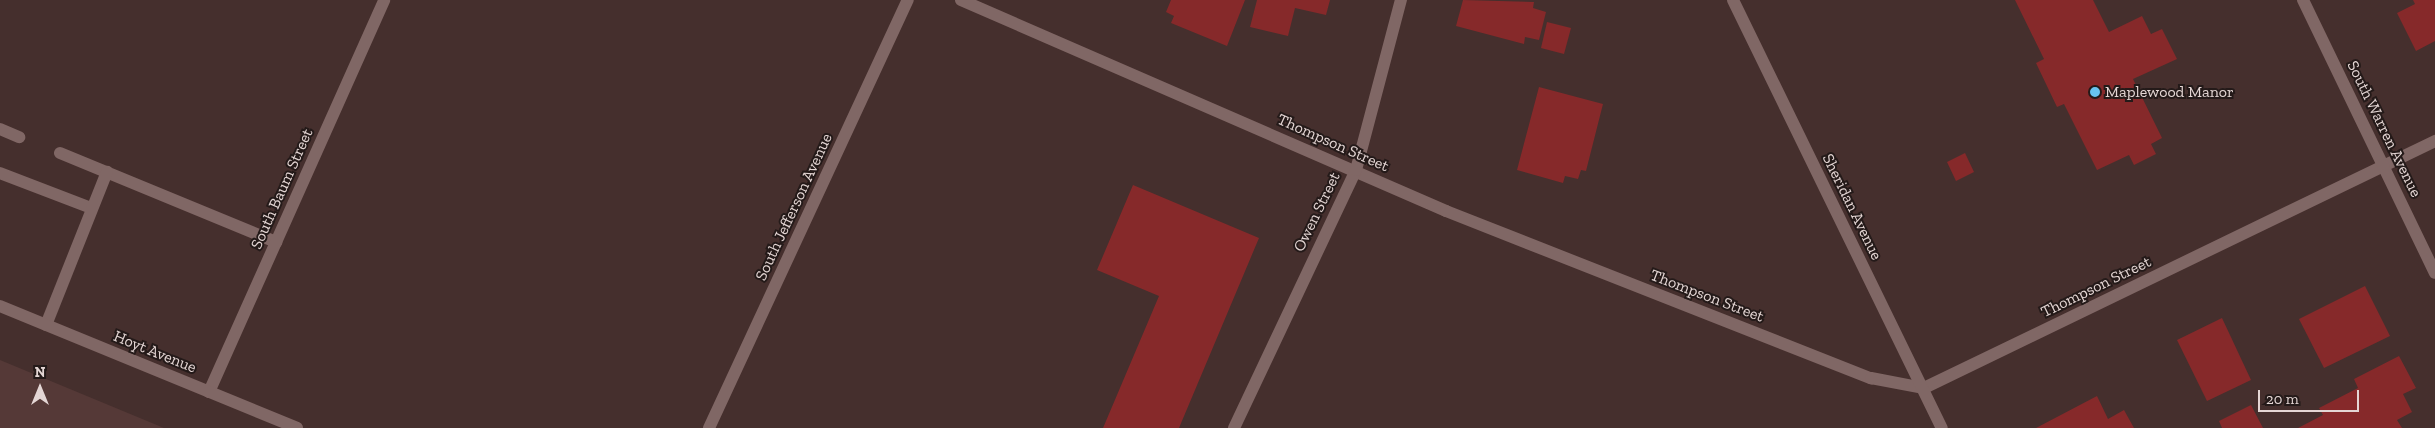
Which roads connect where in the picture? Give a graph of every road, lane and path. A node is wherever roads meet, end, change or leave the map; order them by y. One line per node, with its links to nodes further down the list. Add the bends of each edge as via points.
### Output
1 (384, 0): 16 (street, South Baum Street)
2 (908, 0): 23 (street, South Jefferson Avenue)
3 (961, 0): 12 (street, Thompson Street)
4 (1401, 0): 12 (street, Owen Street)
5 (1733, 0): 20 (street, Sheridan Avenue)
6 (2304, 0): 11 (street, South Warren Avenue)
7 (0, 129): 8 (street)
8 (20, 137)
9 (2435, 141): 11 (street, Thompson Street)
10 (60, 153): 13 (street)
11 (2383, 166): 17 (street, South Warren Avenue); 20 (street, Thompson Street)
12 (1356, 170): 20 (street, Thompson Street, via 1455,215 1872,378); 24 (street, Owen Street)
13 (107, 172): 15 (street); 16 (street)
14 (0, 173): 15 (street)
15 (91, 208): 19 (street)
16 (276, 242): 21 (street, South Baum Street)
17 (2435, 273)
18 (0, 306): 19 (street, Hoyt Avenue)
19 (46, 325): 21 (street, Hoyt Avenue)
20 (1924, 388): 25 (street, Sheridan Avenue)
21 (209, 392): 22 (street, Hoyt Avenue)
22 (297, 428)
23 (709, 428)
24 (1234, 428)
25 (1942, 428)

